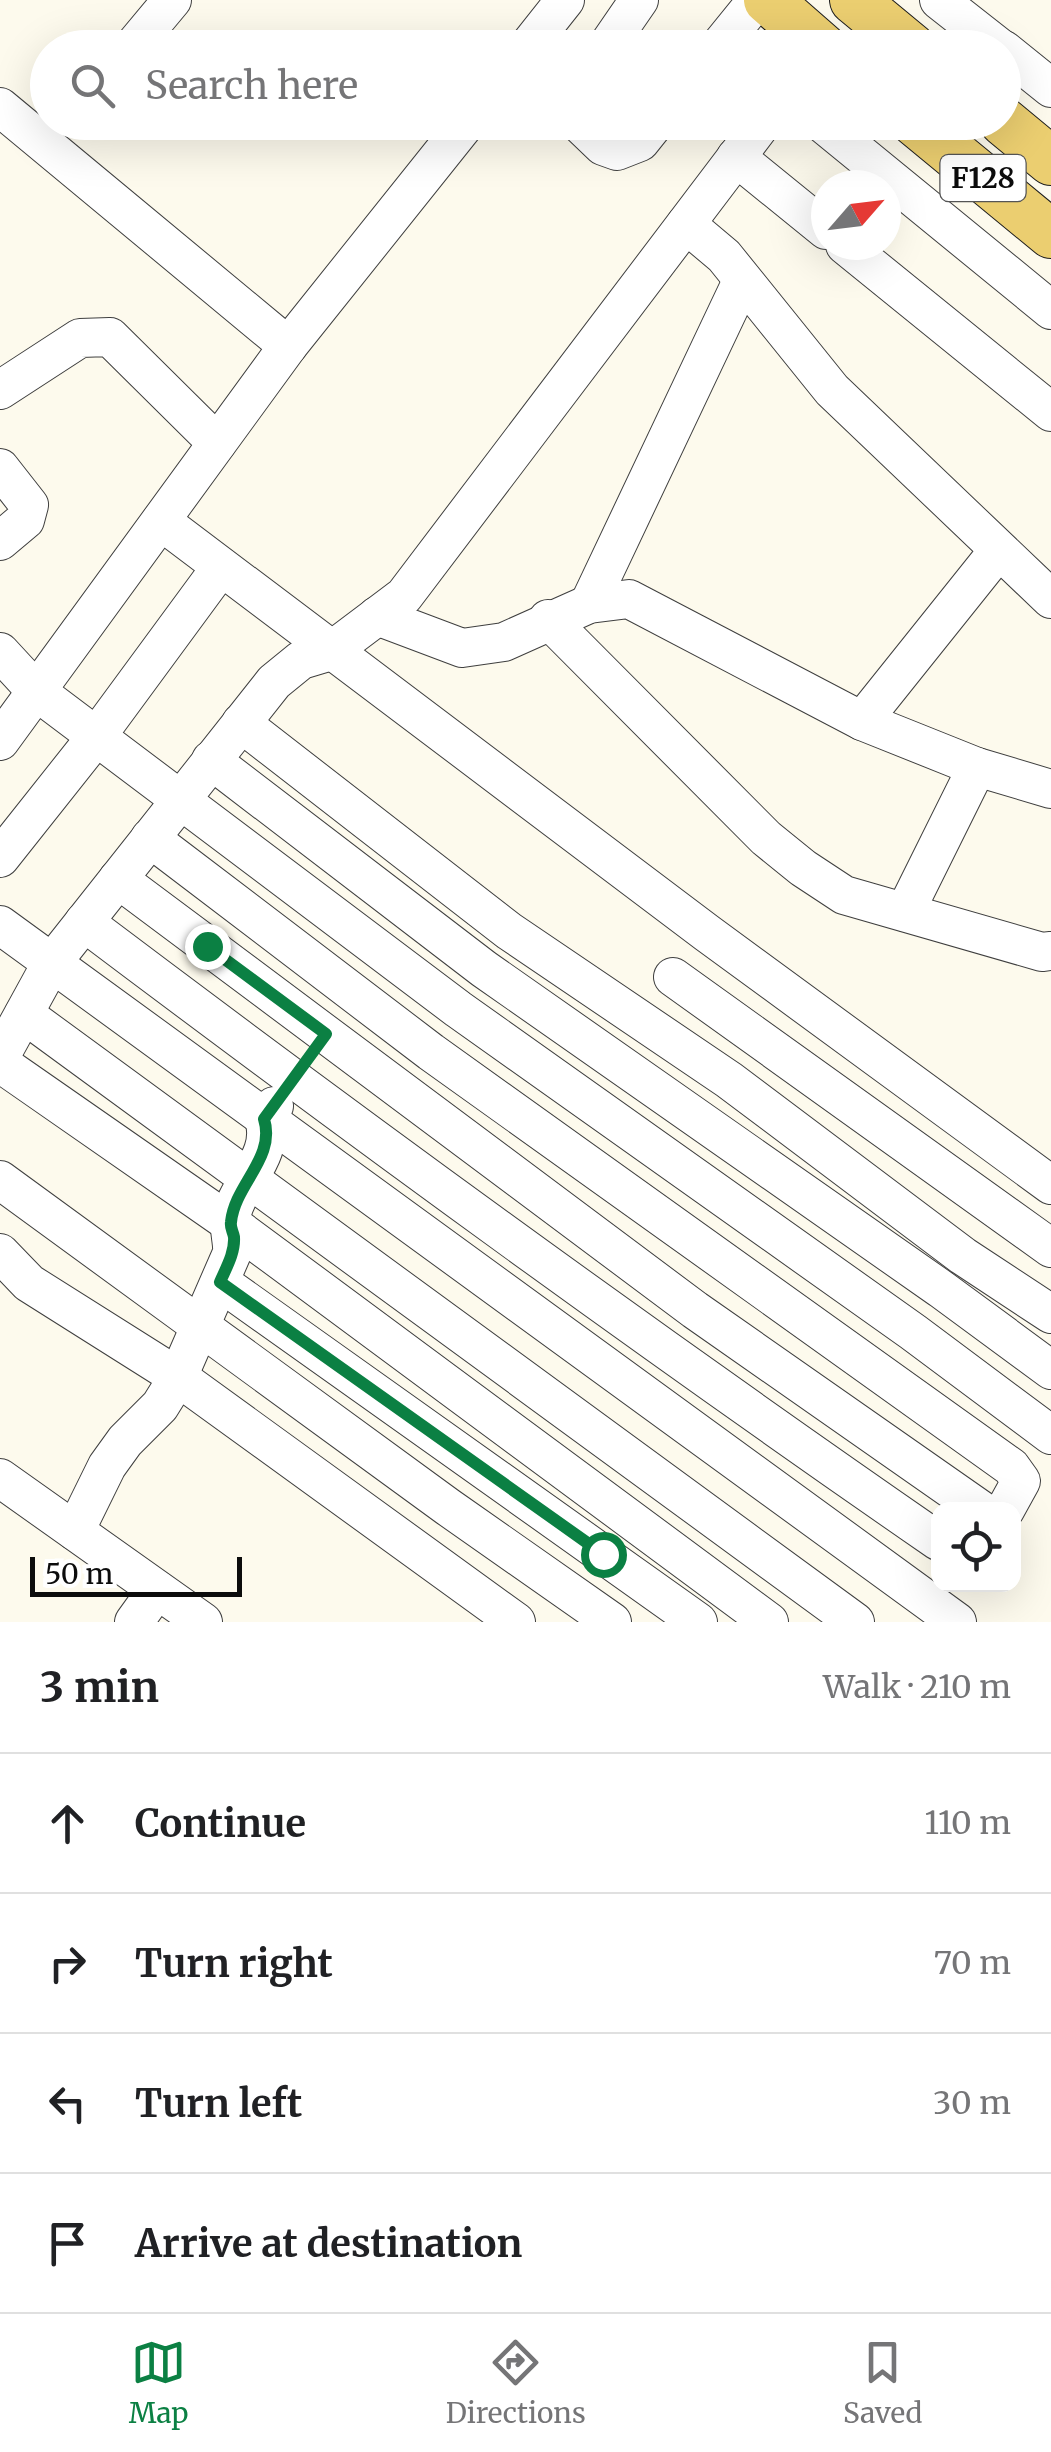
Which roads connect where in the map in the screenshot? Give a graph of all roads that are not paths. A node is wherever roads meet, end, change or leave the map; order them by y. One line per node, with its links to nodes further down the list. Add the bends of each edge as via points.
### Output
1 (172, 0): 7 (street)
2 (565, 0): 8 (street)
3 (757, 0): 9 (street)
4 (768, 0): 10 (main road)
5 (854, 0): 11 (main road)
6 (939, 0): 12 (street)
7 (147, 30)
8 (541, 30)
9 (733, 30)
10 (802, 30)
11 (890, 30)
12 (978, 30)
13 (1021, 64): 14 (street)
14 (1051, 88)
15 (0, 107): 16 (street)
16 (30, 121)
17 (1021, 136): 26 (main road, F128)
18 (65, 140): 33 (street)
19 (453, 140): 33 (street)
20 (597, 140): 21 (street, via 618,152)
21 (642, 140)
22 (750, 140): 25 (street)
23 (843, 140): 32 (street)
24 (937, 140): 29 (main road, F128)
25 (736, 158): 27 (street); 28 (street)
26 (1051, 161)
27 (811, 218)
28 (686, 224): 31 (street); 44 (street, via 404,596)
29 (1051, 234)
30 (864, 260): 35 (street)
31 (742, 281): 40 (street, via 832,390); 43 (street)
32 (1051, 310)
33 (288, 346): 36 (street)
34 (0, 390): 36 (street, via 80,338 110,337)
35 (1051, 412)
36 (217, 443): 38 (street)
37 (0, 468): 39 (street, via 29,505 24,520)
38 (160, 521): 41 (street); 48 (street)
39 (0, 541)
40 (998, 551): 42 (street); 49 (street)
41 (221, 568): 46 (street); 51 (street)
42 (1051, 599)
43 (588, 604): 45 (street); 49 (street, via 628,598)
44 (376, 616): 45 (street, via 462,648 504,642); 46 (street)
45 (548, 620): 60 (street, via 766,838 844,895)
46 (330, 651): 50 (street, via 301,660); 64 (street)
47 (0, 652): 48 (street)
48 (36, 691): 51 (street); 52 (street)
49 (862, 721): 54 (street)
50 (241, 723): 53 (street); 63 (street)
51 (96, 737): 56 (street); 58 (street)
52 (0, 741)
53 (211, 760): 56 (street); 67 (street)
54 (977, 767): 55 (street); 60 (street)
55 (1051, 790)
56 (178, 800): 57 (street); 70 (street)
57 (150, 838): 59 (street); 69 (street)
58 (0, 858)
59 (118, 879): 61 (street); 73 (street)
60 (905, 912): 65 (street)
61 (84, 922): 66 (street); 76 (street)
62 (0, 925): 66 (street)
63 (508, 931): 67 (street); 72 (street)
64 (707, 933): 68 (street); 83 (street)
65 (1051, 951)
66 (51, 964): 71 (street); 78 (street)
67 (484, 969): 70 (street); 79 (street)
68 (674, 977): 72 (street); 86 (street)
69 (355, 994): 73 (street); 74 (street)
70 (458, 1010): 74 (street); 80 (street)
71 (24, 1014): 75 (street); 81 (street)
72 (641, 1020): 77 (street)
73 (326, 1034): 76 (street); 92 (street)
74 (431, 1052): 84 (street)
75 (0, 1060): 85 (street)
76 (293, 1080): 78 (street); 96 (street)
77 (729, 1080): 79 (street); 88 (street)
78 (264, 1119): 81 (street, via 266,1148); 100 (street)
79 (702, 1122): 80 (street); 91 (street)
80 (676, 1164): 84 (street); 95 (street)
81 (248, 1179): 85 (street); 122 (street)
82 (0, 1180): 94 (street)
83 (1051, 1185)
84 (648, 1208): 89 (street)
85 (230, 1223): 90 (street, via 232,1254); 102 (street)
86 (1051, 1248)
87 (0, 1253): 99 (street, via 30,1283)
88 (962, 1256): 91 (street); 93 (street)
89 (726, 1264): 92 (street); 98 (street)
90 (220, 1282): 94 (street); 104 (street)
91 (941, 1289): 95 (street); 97 (street)
92 (695, 1310): 96 (street); 101 (street)
93 (1051, 1314)
94 (201, 1324): 99 (street); 109 (street)
95 (913, 1332): 98 (street); 103 (street)
96 (667, 1352): 100 (street); 105 (street)
97 (1051, 1370)
98 (883, 1376): 101 (street); 108 (street, via 1010,1466 1021,1481)
99 (178, 1377): 110 (street, via 108,1466); 112 (street)
100 (639, 1392): 114 (street)
101 (859, 1424): 105 (street); 107 (street)
102 (503, 1426): 104 (street); 115 (street)
103 (1051, 1434)
104 (477, 1465): 109 (street); 120 (street)
105 (829, 1465): 111 (street)
106 (0, 1478): 110 (street)
107 (970, 1502)
108 (1009, 1502)
109 (448, 1507): 112 (street); 119 (street)
110 (75, 1531): 113 (street)
111 (931, 1536)
112 (418, 1551): 118 (street)
113 (157, 1590): 116 (street); 117 (street)
114 (948, 1605)
115 (731, 1611): 121 (street)
116 (134, 1622)
117 (202, 1622)
118 (516, 1622)
119 (612, 1622)
120 (698, 1622)
121 (770, 1622)
122 (855, 1622)

